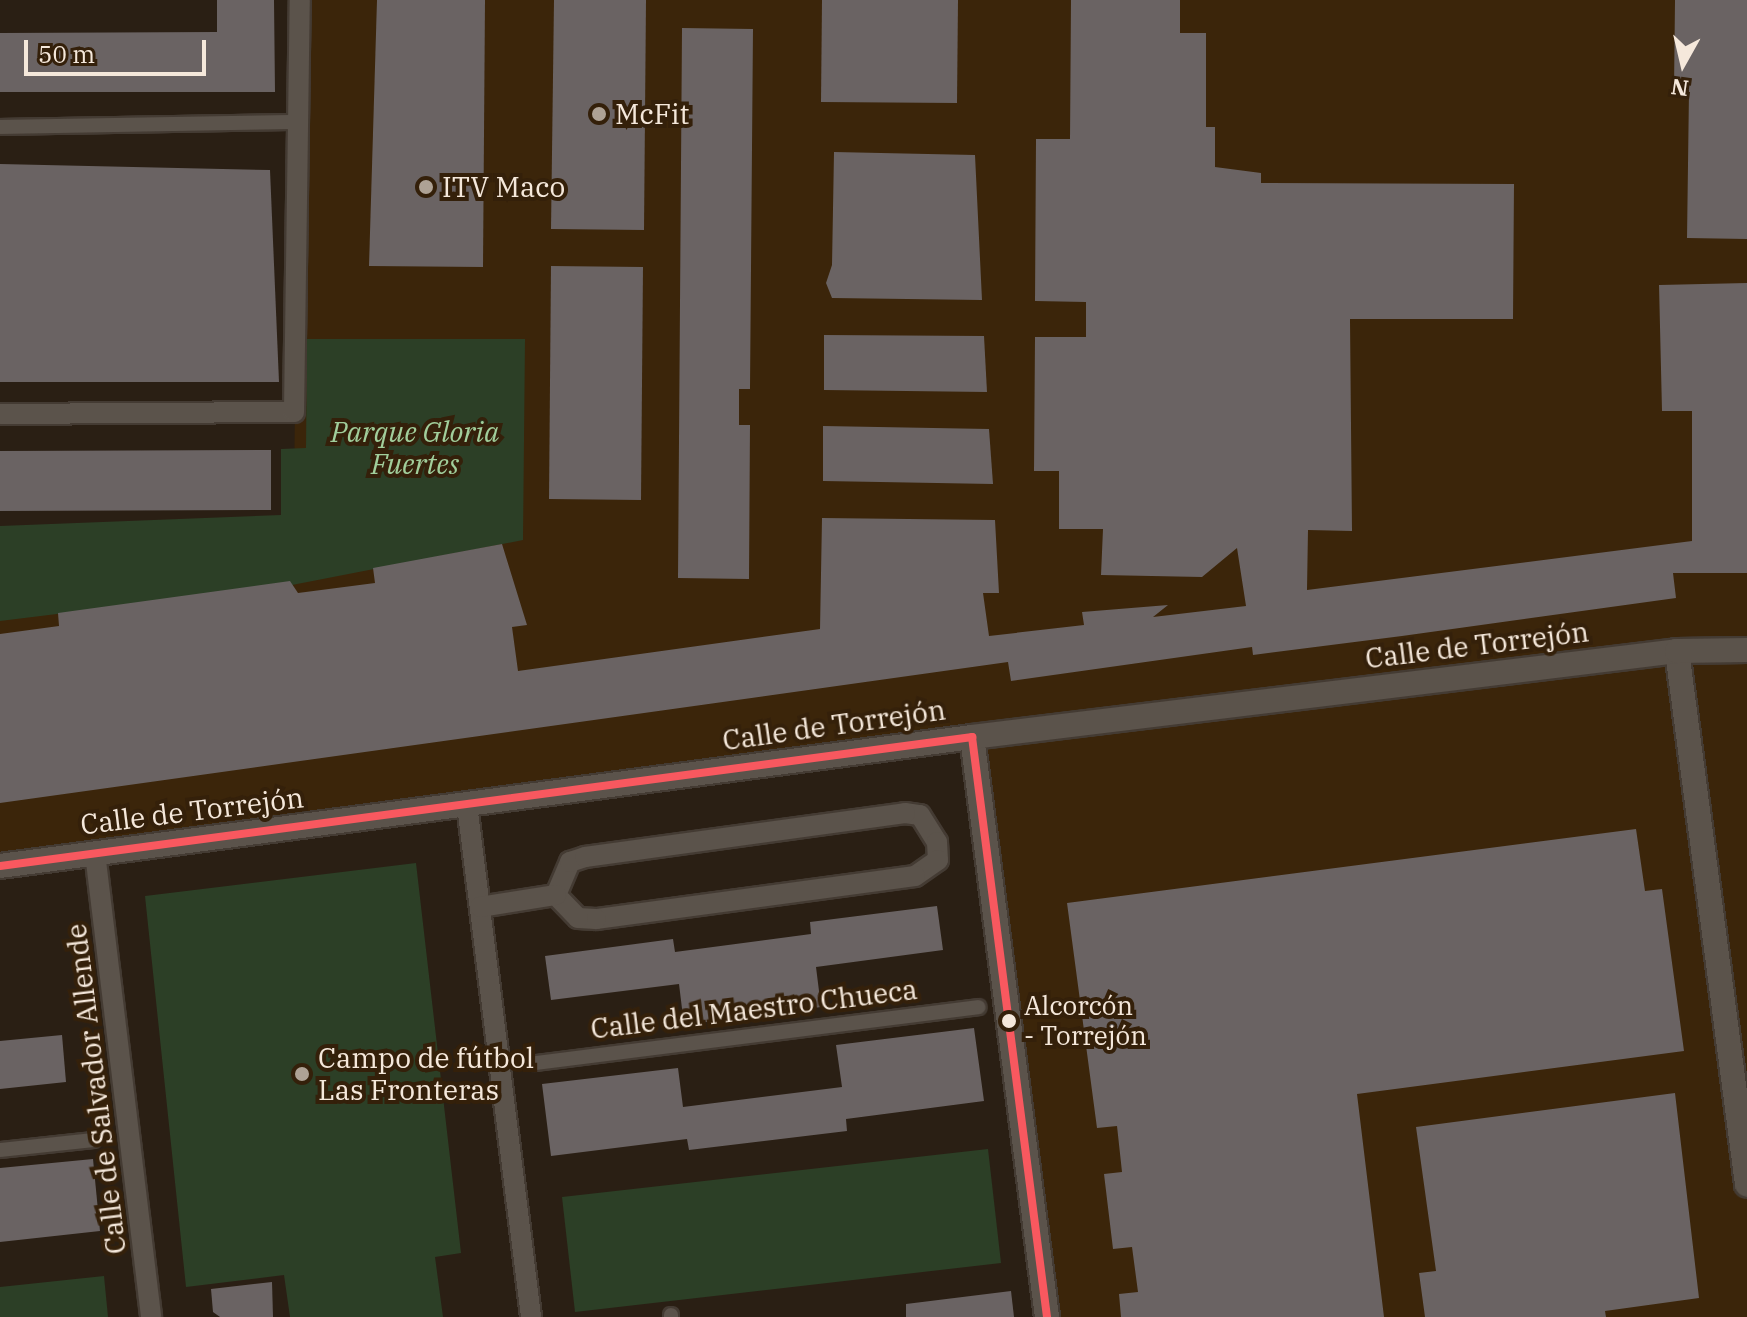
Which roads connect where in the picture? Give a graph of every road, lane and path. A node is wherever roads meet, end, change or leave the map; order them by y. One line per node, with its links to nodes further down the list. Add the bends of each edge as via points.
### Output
1 (300, 0): 2 (street)
2 (298, 122): 3 (street); 4 (street, via 294,412)
3 (0, 127)
4 (0, 414)
5 (1747, 650): 6 (street, Calle de Torrejón)
6 (1677, 651): 7 (street, Calle de Torrejón); 17 (street)
7 (972, 737): 8 (street, Calle de Torrejón); 20 (street)
8 (467, 805): 9 (street, Calle de Torrejón); 12 (street)
9 (95, 853): 10 (street, Calle de Torrejón); 18 (street, Calle de Salvador Allende)
10 (0, 866)
11 (556, 895): 11 (street, via 571,913 596,919 915,876 938,860 937,842 920,815 905,813 585,857 570,862); 12 (street)
12 (480, 907): 19 (street)
13 (978, 1007): 14 (street, Calle del Maestro Chueca)
14 (536, 1063)
15 (93, 1140): 16 (street)
16 (0, 1150)
17 (1747, 1184)
18 (151, 1317)
19 (531, 1317)
20 (1047, 1317)

